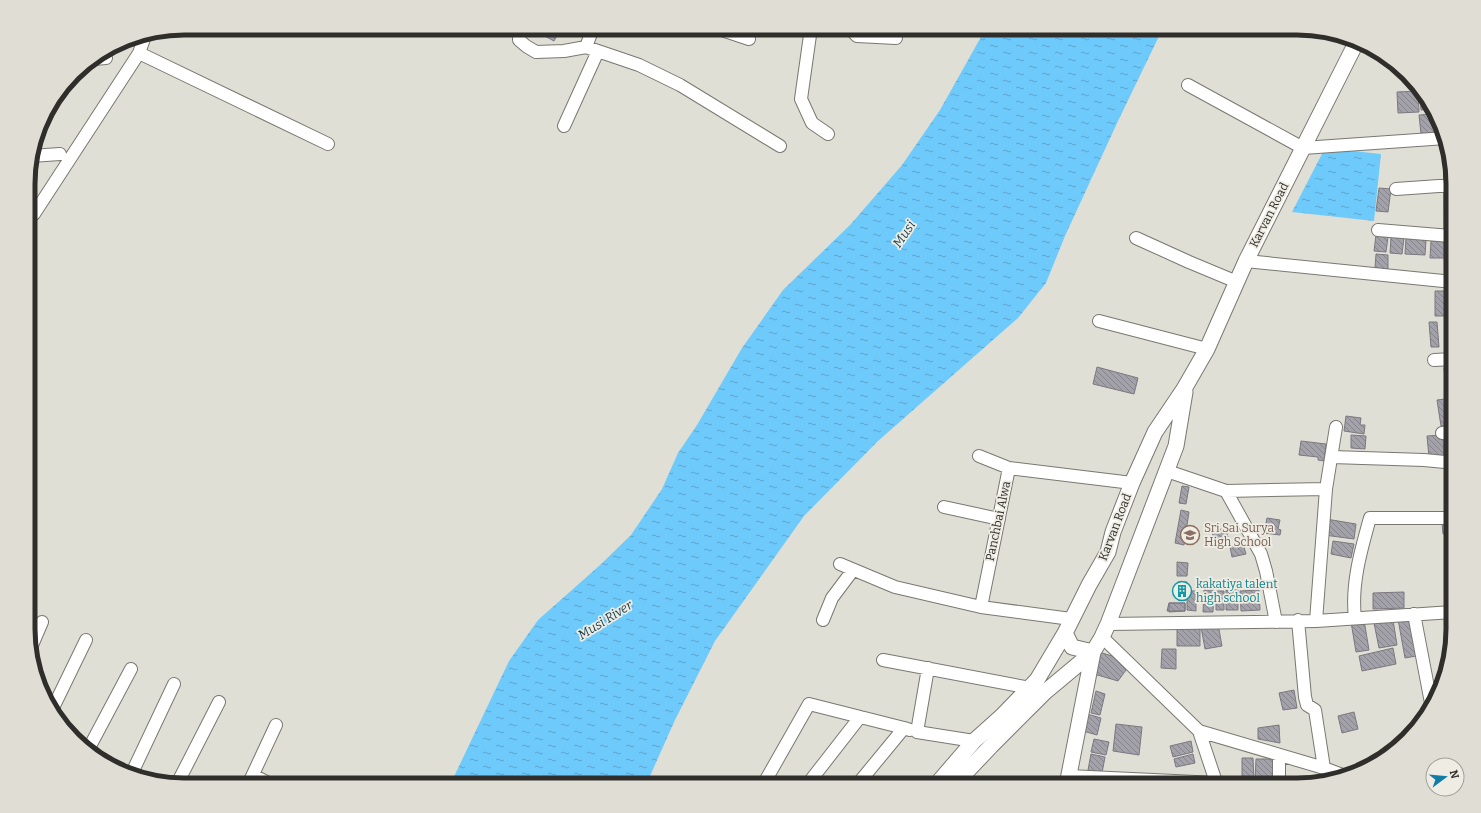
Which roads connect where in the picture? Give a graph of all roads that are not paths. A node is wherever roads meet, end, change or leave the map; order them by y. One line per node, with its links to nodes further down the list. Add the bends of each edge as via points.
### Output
1 (519, 35): 10 (street, via 519,40 536,52)
2 (590, 35): 10 (street)
3 (737, 35): 7 (street)
4 (810, 35): 15 (street, via 801,99 812,123)
5 (856, 35): 6 (street)
6 (896, 38)
7 (749, 39)
8 (143, 41): 12 (street)
9 (1354, 46): 19 (street, Karvan Road)
10 (586, 47): 11 (street)
11 (598, 51): 14 (street); 18 (street, via 640,65 680,85)
12 (139, 53): 17 (street); 24 (street)
13 (1188, 85): 19 (street)
14 (564, 126)
15 (828, 134)
16 (1439, 139): 19 (street)
17 (328, 144)
18 (780, 146)
19 (1303, 148): 28 (street, Karvan Road)
20 (60, 154): 21 (street)
21 (38, 156)
22 (1446, 186): 23 (street)
23 (1396, 189)
24 (35, 212)
25 (1378, 230): 26 (street)
26 (1446, 236)
27 (1136, 238): 30 (street)
28 (1246, 261): 29 (street); 30 (street, Karvan Road)
29 (1446, 281)
30 (1237, 282): 32 (street, Karvan Road)
31 (1099, 321): 32 (street)
32 (1207, 349): 35 (street, Karvan Road)
33 (1446, 359): 34 (street)
34 (1434, 360)
35 (1184, 389): 41 (street, Karvan Road, via 1176,446); 42 (street, Karvan Road, via 1155,432)
36 (1336, 427): 38 (street)
37 (979, 456): 40 (street)
38 (1332, 457): 39 (street); 43 (street)
39 (1445, 462)
40 (1009, 468): 42 (street, Panchbai Alwa); 47 (street, Panchbai Alwa)
41 (1167, 471): 44 (street); 60 (street, Karvan Road)
42 (1132, 483): 59 (street, Karvan Road, via 1108,552)
43 (1326, 489): 44 (street); 56 (street)
44 (1226, 491): 58 (street, via 1261,554)
45 (944, 507): 47 (street)
46 (1446, 518): 53 (street, via 1370,518 1358,564 1354,595)
47 (999, 519): 50 (street, Panchbai Alwa)
48 (840, 564): 49 (street)
49 (853, 570): 50 (street, via 895,587); 54 (street, via 832,598)
50 (981, 607): 59 (street)
51 (1446, 612): 52 (street)
52 (1414, 614): 53 (street); 69 (street)
53 (1355, 618): 56 (street)
54 (824, 620)
55 (1298, 620): 56 (street); 58 (street); 80 (street, via 1305,697 1307,705 1315,710)
56 (1316, 620)
57 (42, 622): 61 (street)
58 (1276, 622): 60 (street)
59 (1068, 626): 63 (street, via 1072,647); 68 (street, Karvan Road)
60 (1105, 630): 63 (street, Karvan Road); 75 (street)
61 (35, 638)
62 (86, 640): 71 (street)
63 (1093, 652): 89 (street, via 1044,692); 90 (street, Karvan Road)
64 (883, 660): 65 (street)
65 (928, 668): 68 (street); 76 (street)
66 (131, 669): 78 (street)
67 (174, 684): 81 (street)
68 (1030, 688): 77 (street, Karvan Road)
69 (1430, 697)
70 (219, 702): 83 (street)
71 (55, 704)
72 (860, 717): 74 (street); 85 (street, via 809,704); 86 (street)
73 (276, 725): 84 (street)
74 (904, 728): 76 (street); 87 (street)
75 (1199, 730): 79 (street); 91 (street)
76 (917, 732): 77 (street)
77 (974, 741): 88 (street, Karvan Road)
78 (91, 745)
79 (1279, 755): 80 (street); 92 (street)
80 (1324, 768): 82 (street)
81 (134, 769)
82 (1335, 773)
83 (179, 778)
84 (251, 778)
85 (767, 778)
86 (812, 778)
87 (863, 778)
88 (942, 778)
89 (961, 778)
90 (1067, 778)
91 (1215, 778)
92 (1279, 778)

